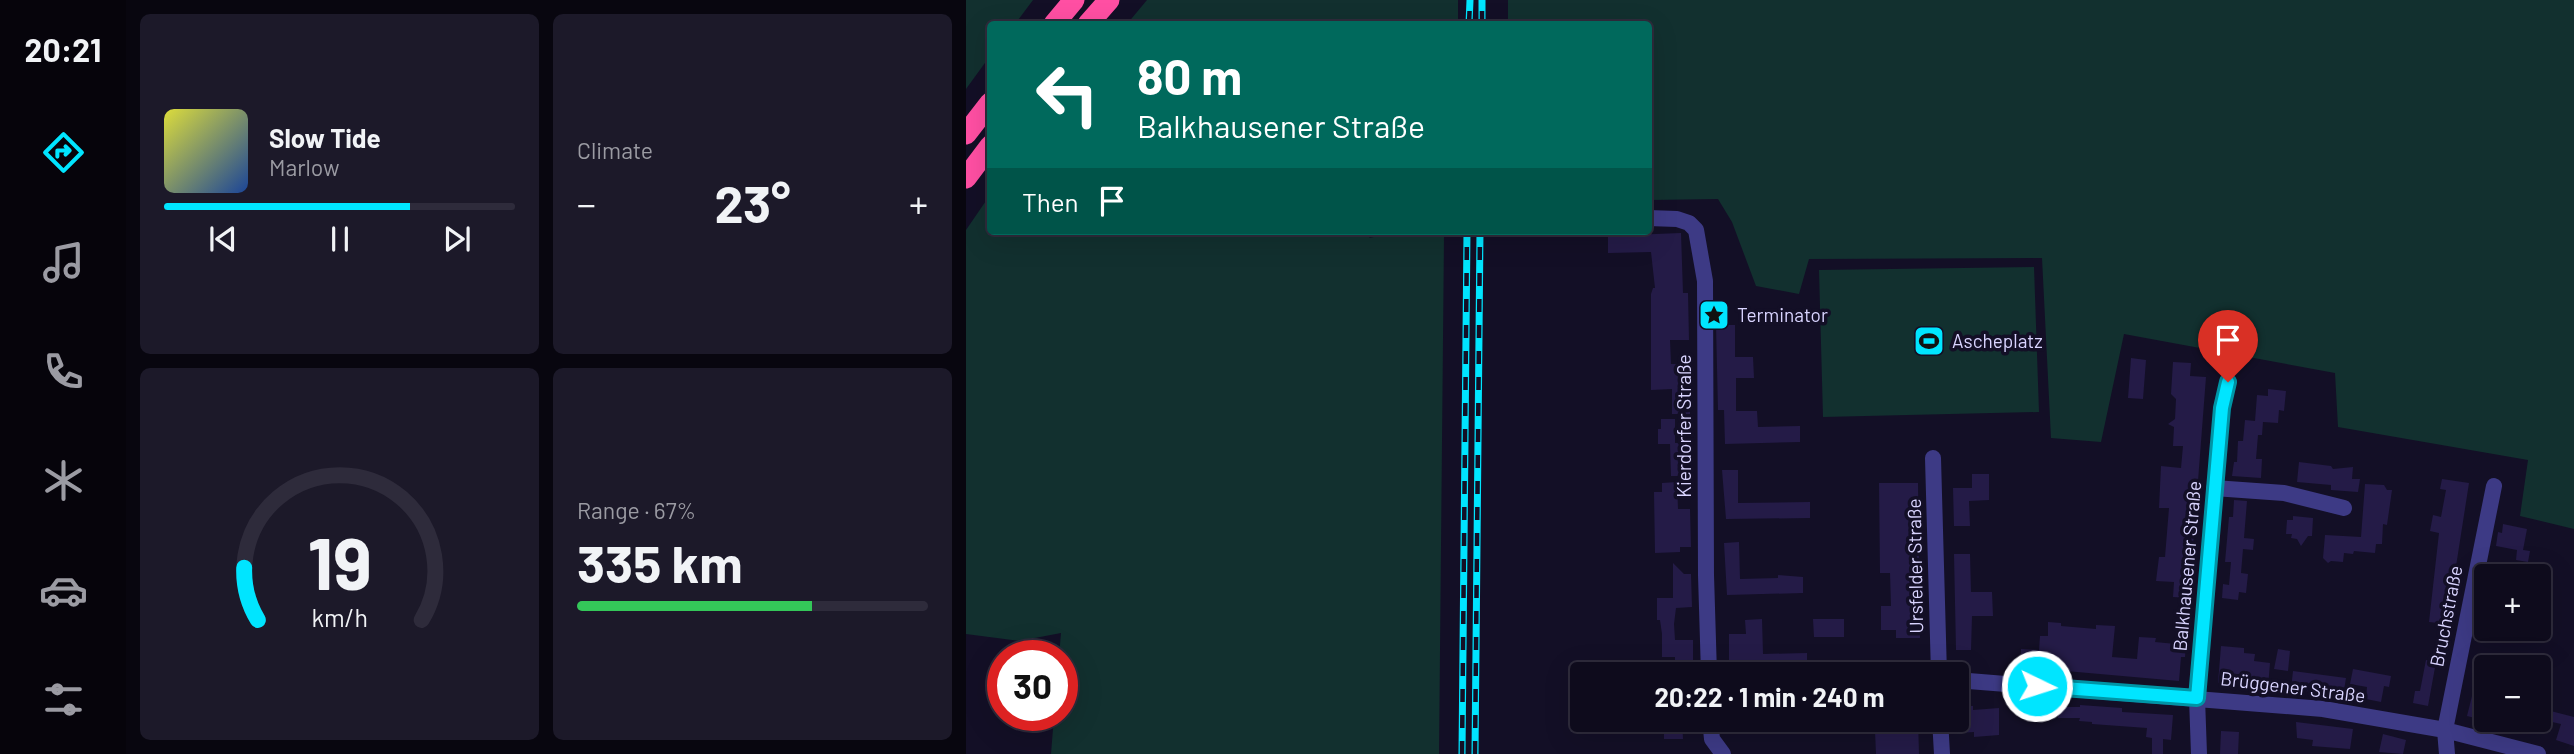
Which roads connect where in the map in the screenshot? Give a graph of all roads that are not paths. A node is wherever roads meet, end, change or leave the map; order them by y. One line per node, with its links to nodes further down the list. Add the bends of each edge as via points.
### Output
1 (1074, 0): 3 (highway)
2 (1109, 0): 4 (highway)
3 (1056, 21)
4 (1091, 21)
5 (987, 107): 6 (highway)
6 (966, 134)
7 (987, 150): 8 (highway)
8 (966, 178)
9 (1652, 218): 15 (street, Kierdorfer Straße, via 1677,219 1696,230 1705,281)
10 (2228, 382): 13 (street, Balkhausener Straße)
11 (1933, 458): 16 (street, Ursfelder Straße)
12 (2494, 486): 19 (street, Bruchstraße)
13 (2214, 488): 14 (street, via 2284,493); 18 (street, Balkhausener Straße)
14 (2344, 508)
15 (1709, 662)
16 (1939, 662)
17 (1969, 681): 18 (street, Brüggener Straße)
18 (2197, 698): 19 (street, Brüggener Straße, via 2323,709); 24 (street, Balkhausener Straße)
19 (2445, 730): 25 (street, Bruchstraße); 26 (street, Brüggener Straße)
20 (1711, 732): 22 (street)
21 (1940, 732): 23 (street)
22 (1723, 754)
23 (1941, 754)
24 (2199, 754)
25 (2447, 754)
26 (2538, 754)

